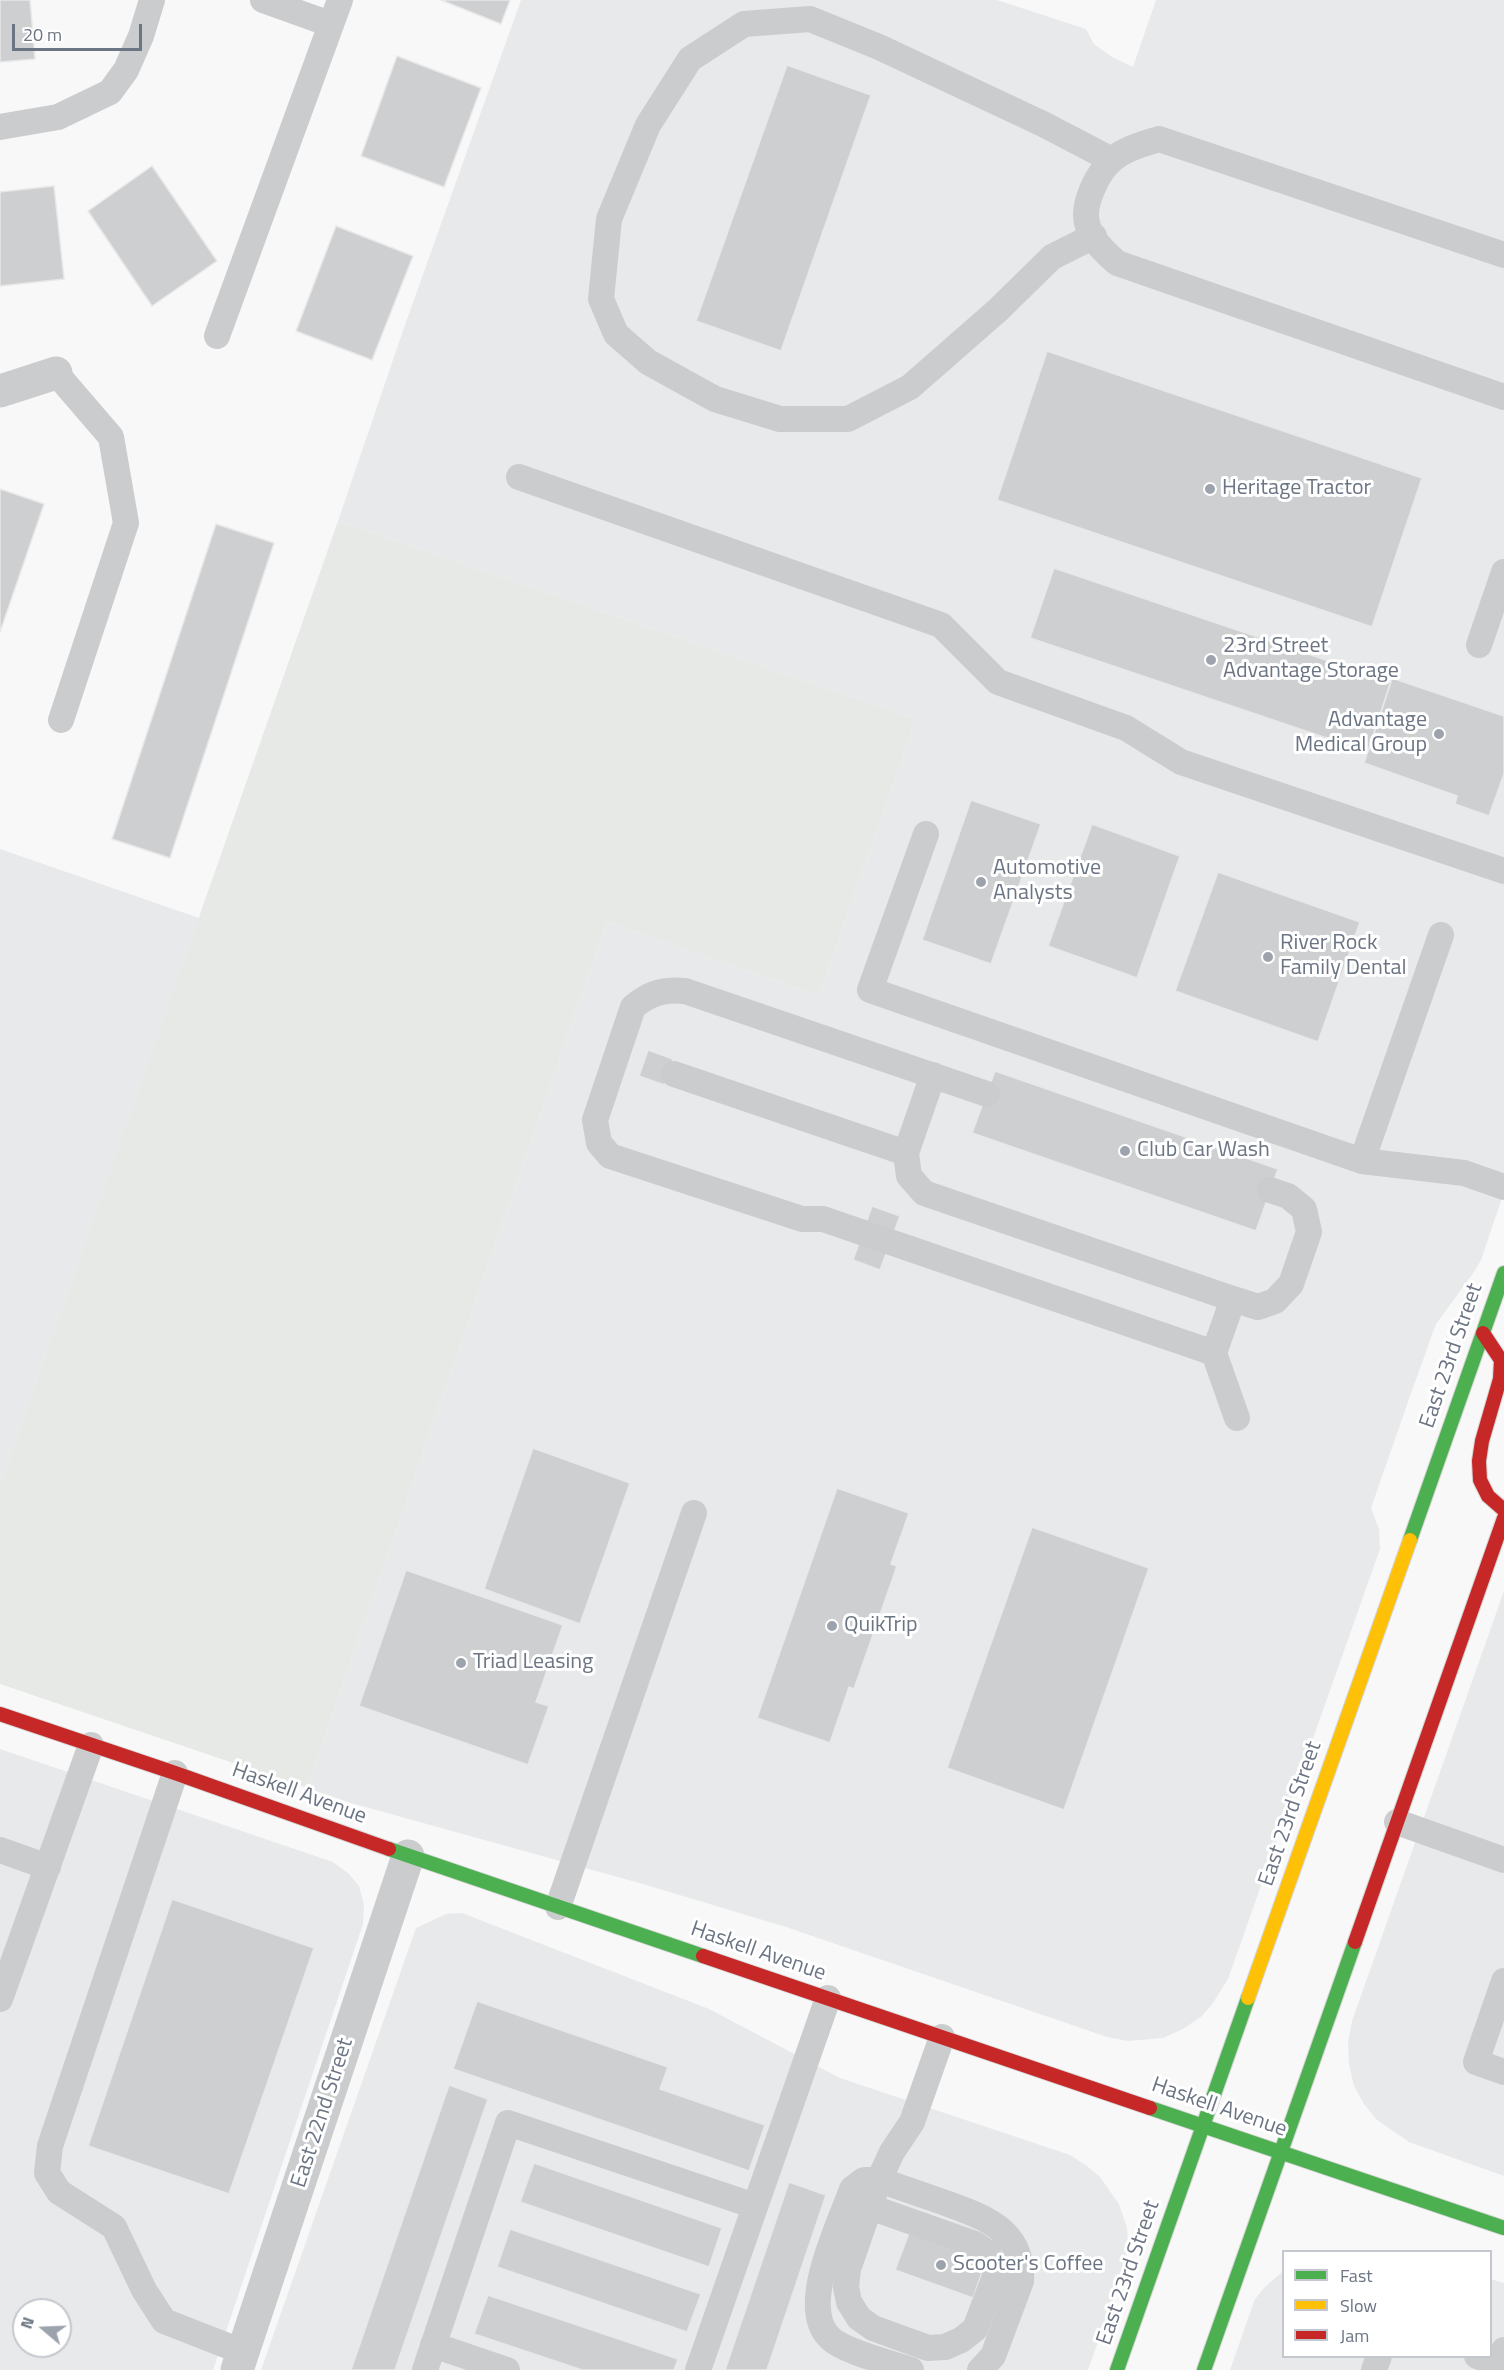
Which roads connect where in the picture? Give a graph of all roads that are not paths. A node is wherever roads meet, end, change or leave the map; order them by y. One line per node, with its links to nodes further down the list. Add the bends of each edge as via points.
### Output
1 (152, 0): 5 (lane, via 126,70 110,92 58,117)
2 (263, 0): 4 (lane)
3 (340, 0): 4 (lane)
4 (330, 24): 9 (lane)
5 (0, 127)
6 (1112, 160): 7 (lane, via 1090,188 1086,221); 7 (lane, via 889,51 810,19 744,24 690,59 648,125 609,219 601,299 616,334 648,362 715,399 780,419 848,419 910,387 1052,257); 8 (lane, via 1159,139)
7 (1094, 237): 12 (lane, via 1117,263)
8 (1504, 255)
9 (217, 336)
10 (56, 373): 11 (street); 16 (lane, via 111,437 126,523)
11 (0, 391)
12 (1504, 397)
13 (519, 477): 18 (lane, via 940,626 998,682 1126,728 1180,762)
14 (1504, 572): 15 (lane)
15 (1479, 645)
16 (61, 720)
17 (926, 834): 24 (lane, via 870,990)
18 (1504, 871)
19 (1442, 935): 24 (lane)
20 (674, 1074): 23 (lane)
21 (933, 1075): 22 (lane); 23 (lane); 30 (lane, via 686,991 666,989 647,995 633,1007 595,1120 599,1143 610,1156 802,1219 823,1219)
22 (987, 1094)
23 (906, 1153): 28 (lane, via 909,1176 924,1193)
24 (1362, 1161): 25 (lane, via 1464,1173)
25 (1504, 1187)
26 (1270, 1190): 28 (lane, via 1288,1196 1304,1209 1309,1232 1302,1253 1291,1284 1275,1301 1258,1307)
27 (1504, 1273): 29 (main road, East 23rd Street)
28 (1233, 1299): 30 (lane)
29 (1483, 1333): 32 (main road, via 1501,1362 1503,1386 1480,1469 1483,1491); 49 (main road, East 23rd Street)
30 (1214, 1353): 31 (lane)
31 (1237, 1418)
32 (1504, 1510)
33 (694, 1513): 43 (lane)
34 (1504, 1518): 38 (main road)
35 (0, 1714): 36 (main road, Haskell Avenue)
36 (91, 1745): 37 (main road, Haskell Avenue); 42 (lane)
37 (175, 1773): 40 (main road, Haskell Avenue); 58 (lane, via 50,2146 47,2173 59,2192 114,2227 144,2290 164,2321)
38 (1397, 1822): 41 (lane); 50 (main road)
39 (0, 1850): 42 (lane)
40 (408, 1856): 43 (main road, Haskell Avenue); 58 (street, East 22nd Street)
41 (1504, 1860)
42 (48, 1867): 46 (lane)
43 (558, 1907): 45 (main road, Haskell Avenue)
44 (1504, 1981): 48 (lane, via 1476,2062)
45 (828, 1998): 47 (main road, Haskell Avenue); 52 (lane)
46 (0, 2000)
47 (942, 2037): 49 (main road, Haskell Avenue); 51 (lane, via 912,2122)
48 (1504, 2072)
49 (1203, 2126): 50 (main road, Haskell Avenue); 64 (main road, East 23rd Street)
50 (1281, 2152): 54 (main road, Haskell Avenue); 65 (main road)
51 (879, 2180): 53 (lane); 62 (lane, via 864,2180 852,2189 820,2277 819,2320 829,2338 846,2348); 63 (lane, via 986,2218 1002,2230 1017,2254 1021,2281 993,2356)
52 (755, 2206): 55 (lane, via 508,2122); 61 (lane)
53 (870, 2207): 53 (lane, via 848,2269 846,2287 849,2302 859,2318 873,2328 928,2348 945,2347 961,2340 975,2329 996,2274 988,2253 975,2244)
54 (1504, 2228)
55 (433, 2345): 59 (lane); 60 (lane)
56 (1504, 2350): 57 (lane, via 1499,2364)
57 (1482, 2358)
58 (240, 2361)
59 (425, 2370)
60 (507, 2370)
61 (698, 2370)
62 (911, 2370)
63 (980, 2370)
64 (1117, 2370)
65 (1204, 2370)

